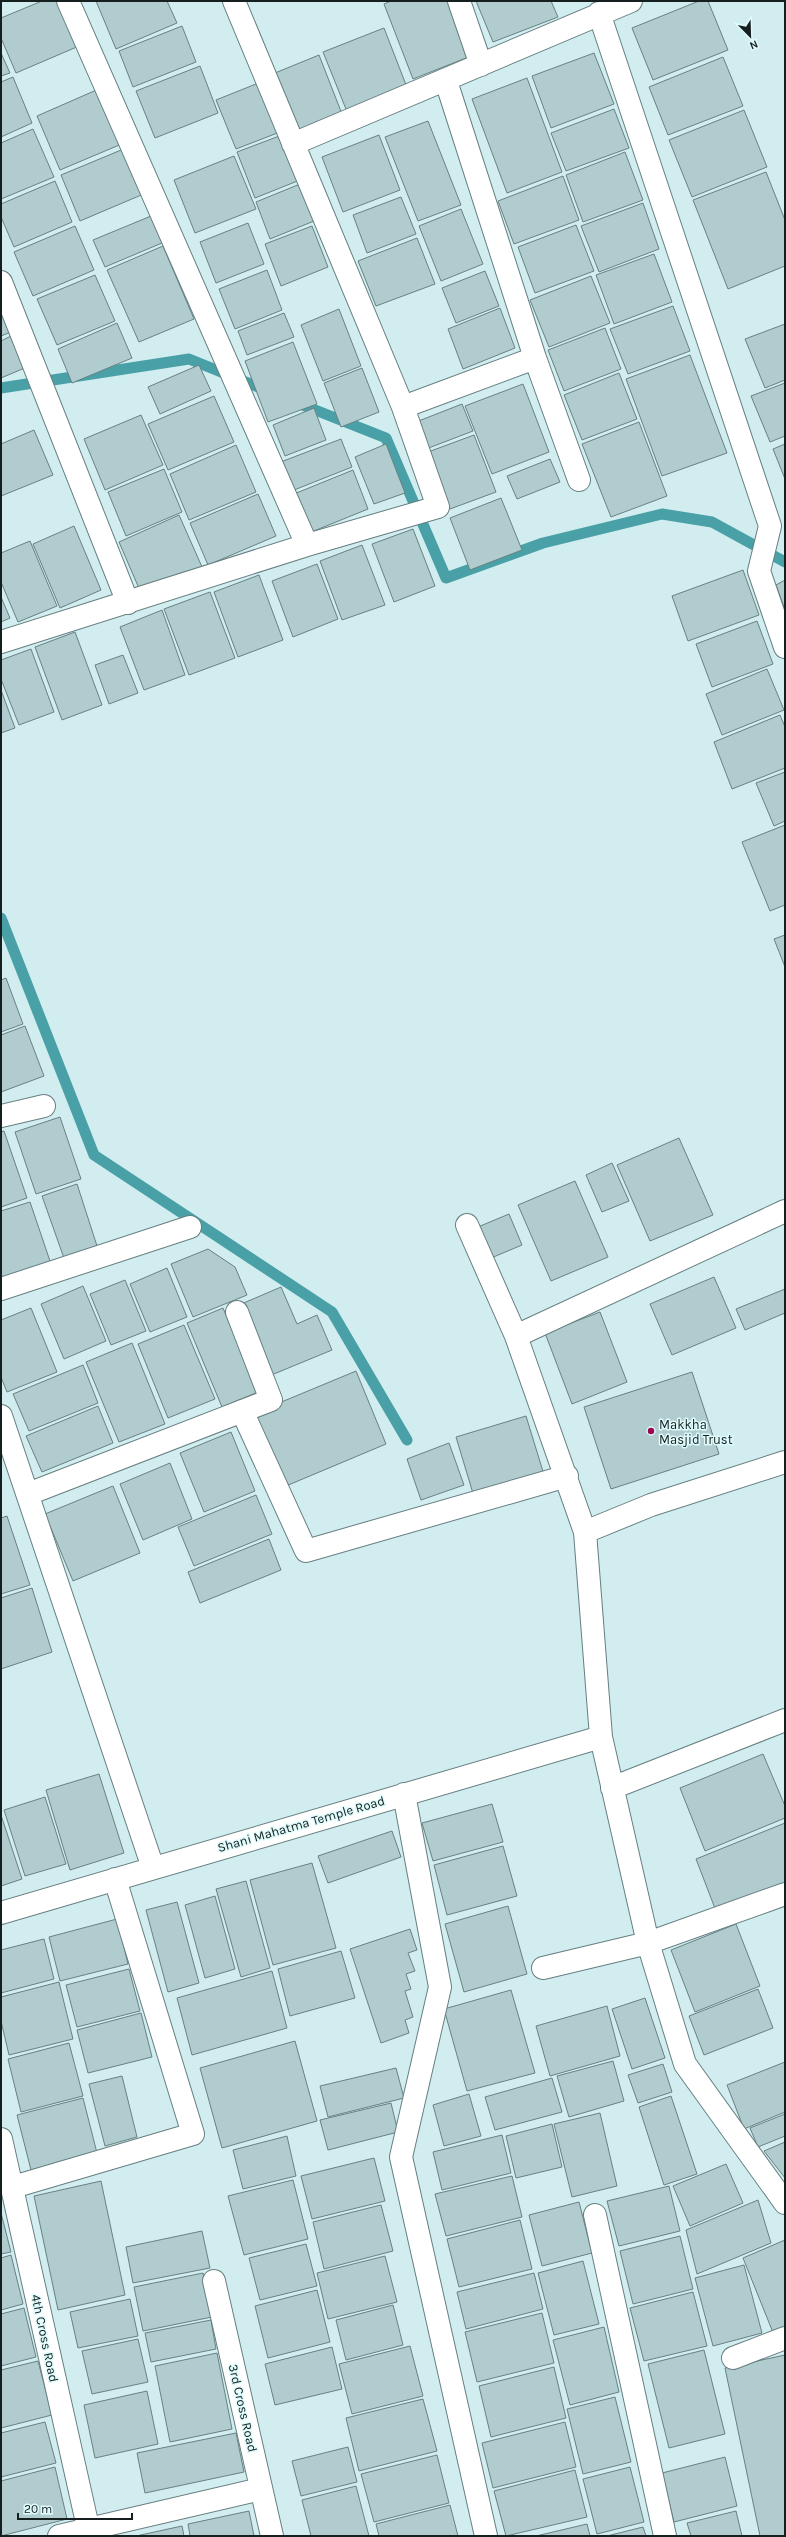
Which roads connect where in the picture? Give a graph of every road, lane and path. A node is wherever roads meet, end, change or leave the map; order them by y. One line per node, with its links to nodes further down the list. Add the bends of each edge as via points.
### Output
1 (68, 1): 13 (street)
2 (234, 1): 8 (street)
3 (459, 1): 6 (street)
4 (630, 1): 5 (street)
5 (599, 13): 6 (street); 16 (street, via 770,526 759,571)
6 (481, 64): 7 (street)
7 (446, 81): 8 (street); 10 (street)
8 (293, 144): 11 (street)
9 (1, 282): 14 (street)
10 (535, 358): 11 (street); 12 (street)
11 (403, 407): 13 (street, via 438,508)
12 (579, 480)
13 (307, 545): 14 (street)
14 (128, 603): 15 (street)
15 (1, 642)
16 (785, 648)
17 (44, 1106): 18 (street)
18 (1, 1116)
19 (785, 1211): 24 (street)
20 (467, 1225): 24 (street)
21 (190, 1227): 22 (street)
22 (1, 1289)
23 (237, 1312): 25 (street, via 271,1400)
24 (516, 1336): 28 (street)
25 (242, 1412): 28 (street, via 306,1551); 29 (street)
26 (1, 1416): 29 (street)
27 (785, 1462): 30 (street, via 651,1505)
28 (567, 1476): 30 (street)
29 (28, 1494): 35 (street)
30 (585, 1532): 32 (street)
31 (785, 1720): 33 (street)
32 (601, 1737): 33 (street); 34 (street, Shani Mahatma Temple Road)
33 (612, 1788): 39 (street)
34 (404, 1794): 35 (street, Shani Mahatma Temple Road); 52 (street, via 440,1987 401,2157)
35 (154, 1868): 36 (street, Shani Mahatma Temple Road)
36 (115, 1879): 38 (street, Shani Mahatma Temple Road); 42 (street, via 193,2134)
37 (785, 1894): 39 (street)
38 (1, 1913)
39 (648, 1943): 40 (street); 43 (street, via 685,2064)
40 (543, 1968)
41 (1, 2139): 42 (street, 4th Cross Road)
42 (13, 2187): 49 (street, 4th Cross Road)
43 (785, 2203)
44 (595, 2215): 53 (street)
45 (214, 2281): 48 (street, 3rd Cross Road)
46 (785, 2338): 47 (street)
47 (733, 2358)
48 (261, 2489): 49 (street); 51 (street, 3rd Cross Road)
49 (89, 2532): 50 (street)
50 (58, 2536)
51 (272, 2536)
52 (486, 2536)
53 (665, 2536)

